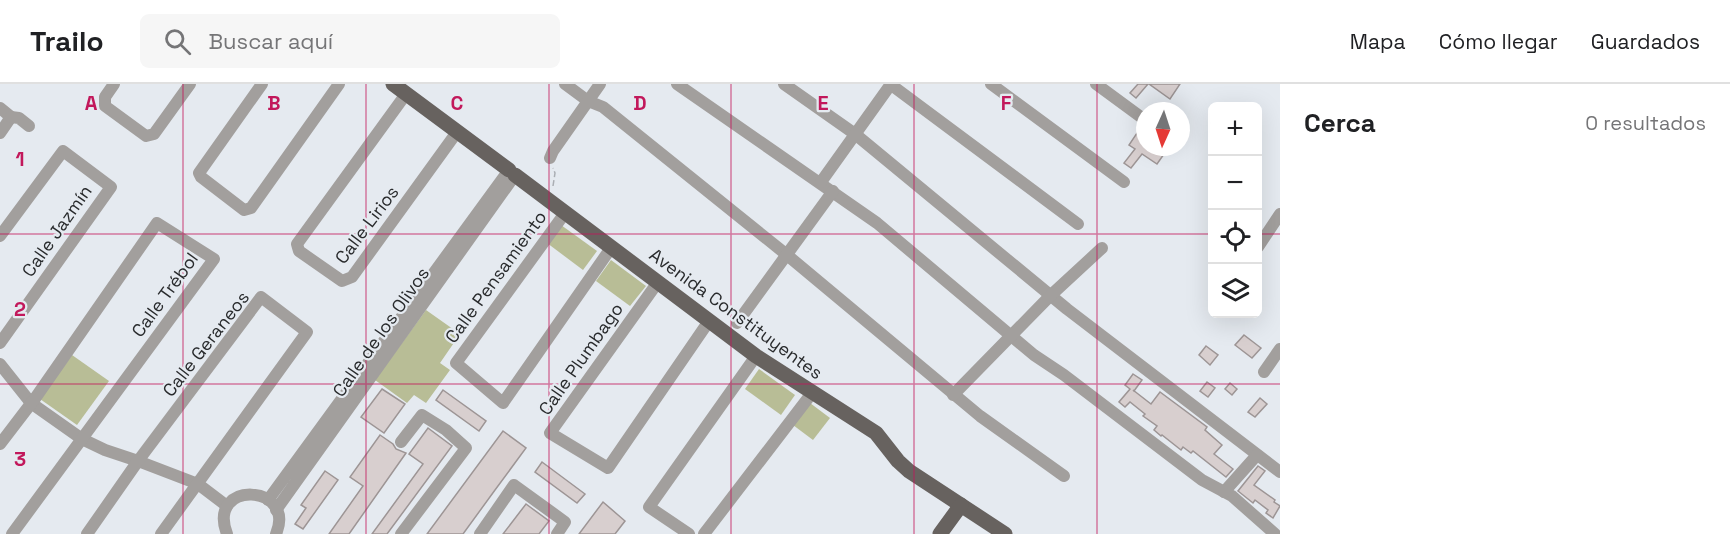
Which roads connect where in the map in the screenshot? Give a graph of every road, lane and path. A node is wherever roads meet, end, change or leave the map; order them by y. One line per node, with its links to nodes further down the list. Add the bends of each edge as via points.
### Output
1 (114, 84): 2 (street, via 105,97 105,106 150,136)
2 (190, 84)
3 (262, 84): 4 (street, via 199,173 244,210 251,208)
4 (339, 84)
5 (393, 84): 13 (main road, Avenida Constituyentes)
6 (565, 84): 14 (street)
7 (600, 84): 14 (street)
8 (677, 84): 24 (street)
9 (784, 84): 21 (street)
10 (891, 84): 21 (street); 30 (street)
11 (991, 84): 25 (street)
12 (1096, 84): 16 (street)
13 (406, 94): 20 (main road, Avenida Constituyentes); 20 (street, Calle Lirios, via 297,244 299,251 342,280 352,277)
14 (588, 101): 22 (street); 35 (street, via 603,107)
15 (0, 108): 17 (street)
16 (1136, 113)
17 (11, 117): 18 (street); 19 (street)
18 (29, 126)
19 (0, 132)
20 (458, 132): 23 (main road, Avenida Constituyentes)
21 (855, 134): 24 (street); 37 (street)
22 (550, 158): 27 (path, via 554,184)
23 (512, 172): 27 (main road, Avenida Constituyentes); 58 (street, Calle de los Olivos); 61 (street, Calle de los Olivos)
24 (821, 182): 26 (street)
25 (1124, 182)
26 (833, 191): 35 (street); 40 (street, via 877,223)
27 (545, 197): 28 (main road, Avenida Constituyentes)
28 (565, 213): 33 (main road, Avenida Constituyentes); 33 (street, Calle Pensamiento, via 456,363 503,403)
29 (1280, 214): 32 (street)
30 (1078, 224)
31 (0, 236): 41 (street, Calle Jazmín, via 63,151 111,187)
32 (1262, 240)
33 (611, 248): 36 (main road, Avenida Constituyentes)
34 (1102, 248): 37 (street)
35 (787, 255): 39 (street); 47 (street)
36 (658, 282): 38 (main road, Avenida Constituyentes); 38 (street, Calle Plumbago, via 550,433 608,468)
37 (1050, 296): 40 (street); 52 (street)
38 (709, 321): 43 (main road, Avenida Constituyentes)
39 (738, 323)
40 (1011, 337): 47 (street); 57 (street, via 1202,480)
41 (0, 343)
42 (1280, 349): 45 (street)
43 (756, 356): 46 (main road, Avenida Constituyentes); 70 (street, via 649,507)
44 (0, 364): 48 (street)
45 (1264, 372)
46 (812, 393): 59 (main road, Avenida Constituyentes, via 876,433 909,471); 71 (street)
47 (953, 394): 55 (street)
48 (31, 403): 49 (street); 49 (street, Calle Trébol, via 157,223 214,259); 51 (street)
49 (82, 439): 53 (street); 62 (street)
50 (401, 442): 67 (street, via 423,415 466,448)
51 (0, 444)
52 (1257, 455): 54 (street); 57 (street)
53 (138, 461): 56 (street); 56 (street, Calle Geraneos, via 261,297 307,332); 63 (street)
54 (1280, 472)
55 (1064, 476)
56 (198, 484): 60 (street); 64 (street)
57 (1224, 492): 74 (street)
58 (268, 500): 60 (street, via 247,494); 61 (street)
59 (961, 505): 72 (main road); 73 (main road, Avenida Constituyentes)
60 (228, 506): 65 (street, via 223,524)
61 (276, 510): 66 (street)
62 (12, 534)
63 (87, 534)
64 (161, 534)
65 (226, 534)
66 (276, 534)
67 (401, 534)
68 (480, 534): 69 (street, via 514,485 565,522)
69 (557, 534)
70 (689, 534)
71 (704, 534)
72 (940, 534)
73 (1005, 534)
74 (1275, 534)

